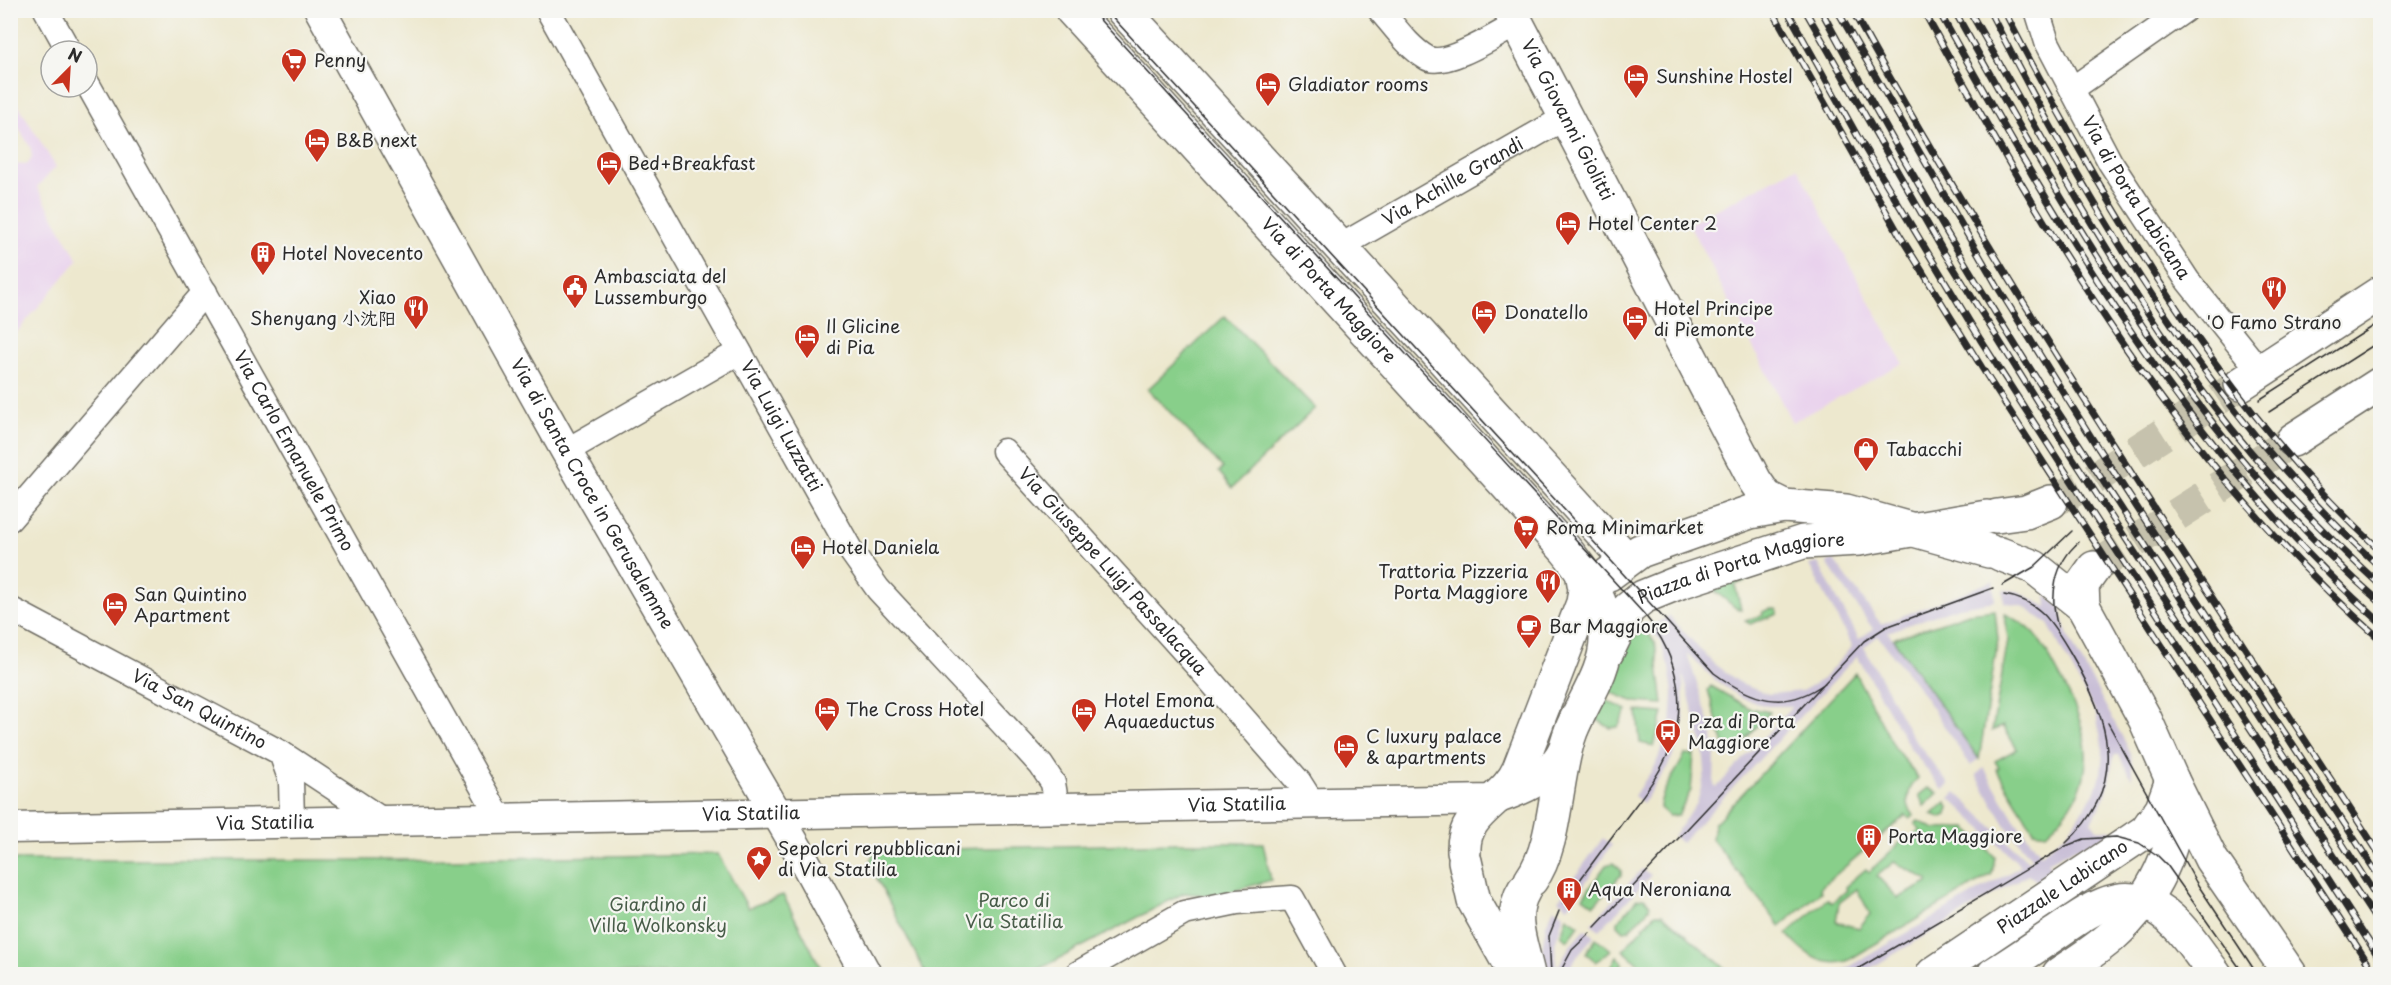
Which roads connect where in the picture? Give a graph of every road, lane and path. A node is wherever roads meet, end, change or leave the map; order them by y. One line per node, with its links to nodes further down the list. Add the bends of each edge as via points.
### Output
1 (46, 10): 10 (street)
2 (320, 10): 21 (street, Via di Santa Croce in Gerusalemme)
3 (548, 10): 17 (street, Via Luigi Luzzatti)
4 (1072, 10): 29 (main road, Via di Porta Maggiore)
5 (1123, 10): 14 (main road)
6 (1380, 10): 9 (street, via 1421,54 1439,61 1451,58)
7 (2037, 10): 11 (street, Via di Porta Labicana, via 2047,42)
8 (2185, 10): 11 (street)
9 (1514, 17): 13 (main road, Via Giovanni Giolitti)
10 (62, 39)
11 (2072, 89): 18 (street, Via di Porta Labicana, via 2110,162)
12 (96, 99): 15 (street, Via Carlo Emanuele Primo)
13 (1566, 117): 14 (street, Via Achille Grandi); 24 (main road, Via Giovanni Giolitti, via 1760,489 1773,503)
14 (1341, 246): 27 (main road)
15 (205, 292): 25 (street); 40 (street, Via Carlo Emanuele Primo)
16 (2380, 293): 18 (main road)
17 (739, 352): 21 (street); 38 (street, Via Luigi Luzzatti, via 866,573 1041,765 1053,783)
18 (2251, 378)
19 (2380, 384): 20 (main road)
20 (2293, 440)
21 (566, 451): 39 (street, Via di Santa Croce in Gerusalemme)
22 (1004, 451): 37 (street, Via Giuseppe Luigi Passalacqua, via 1209,678 1299,782)
23 (2051, 502): 26 (main road, via 2026,512)
24 (1784, 506): 26 (main road, Piazza di Porta Maggiore, via 1846,511); 27 (main road, Piazza di Porta Maggiore, via 1750,512)
25 (10, 519)
26 (1912, 528): 30 (main road, Piazza di Porta Maggiore, via 2034,567); 32 (main road, Piazza di Porta Maggiore, via 1859,539 1803,542 1654,591 1628,609)
27 (1626, 559): 29 (main road, Piazza di Porta Maggiore)
28 (2094, 568): 30 (main road, via 2082,585)
29 (1586, 590): 32 (main road, Piazza di Porta Maggiore, via 1605,624); 36 (main road, Piazza di Porta Maggiore, via 1517,774)
30 (2083, 606): 35 (main road, via 2155,738)
31 (10, 609): 34 (street, Via San Quintino)
32 (1603, 659): 33 (main road, Piazza di Porta Maggiore)
33 (1567, 745): 36 (street, Via Statilia, via 1545,776); 49 (main road, Piazza di Porta Maggiore, via 1543,858 1518,901 1516,921)
34 (281, 753): 41 (street, Via San Quintino); 42 (street, via 291,781)
35 (2172, 780): 44 (main road, via 2174,834); 50 (main road, Piazzale Labicano, via 2162,808 2146,831); 54 (main road, via 2211,859)
36 (1492, 800): 37 (street, Via Statilia); 48 (main road, Piazza di Porta Maggiore, via 1468,825 1465,856 1474,901)
37 (1313, 804): 38 (street, Via Statilia)
38 (1057, 807): 39 (street, Via Statilia)
39 (777, 813): 40 (street, Via Statilia); 45 (street, Via di Santa Croce in Gerusalemme)
40 (499, 817): 41 (street, Via Statilia)
41 (381, 819): 42 (street, Via Statilia)
42 (292, 822): 43 (street, Via Statilia)
43 (10, 828)
44 (2141, 902): 51 (main road, Piazzale Labicano, via 2118,900 2094,907); 52 (main road, via 2114,934); 53 (main road, Piazzale Labicano, via 2178,926)
45 (866, 975)
46 (1077, 975): 47 (street, via 1184,913 1237,902 1292,898)
47 (1334, 975)
48 (1515, 975)
49 (1528, 975)
50 (1933, 975)
51 (1994, 975)
52 (2059, 975)
53 (2215, 975)
54 (2290, 975)

